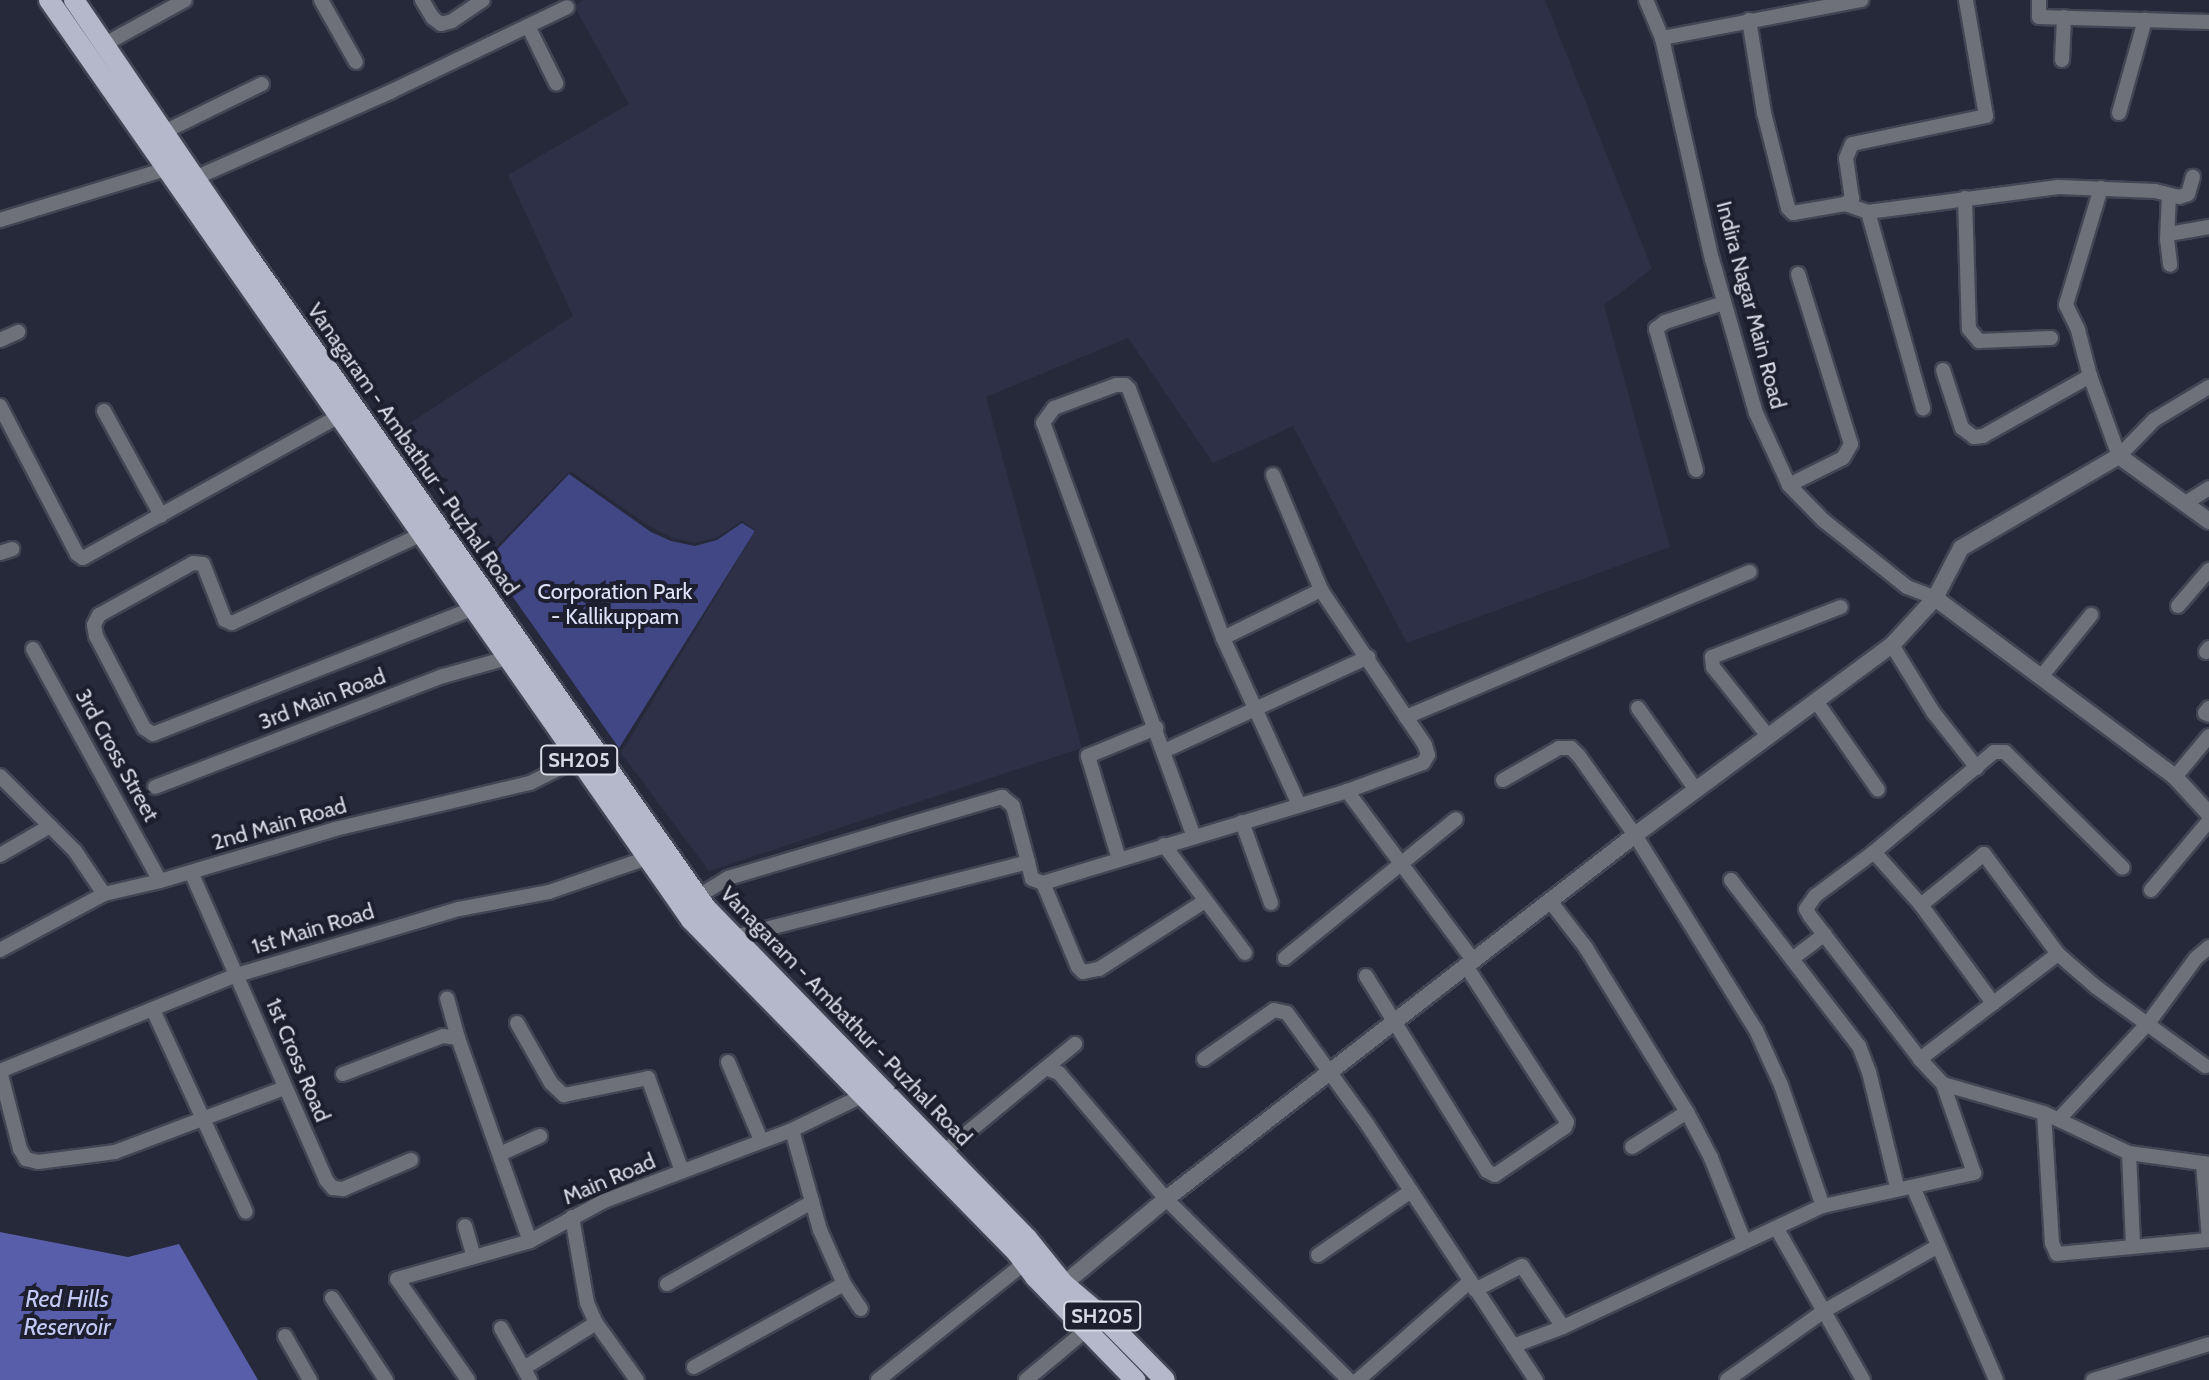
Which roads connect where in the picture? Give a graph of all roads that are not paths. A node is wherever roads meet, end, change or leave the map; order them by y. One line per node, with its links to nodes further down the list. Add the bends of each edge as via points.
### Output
1 (49, 0): 25 (main road)
2 (74, 0): 18 (main road)
3 (185, 0): 18 (street)
4 (321, 0): 20 (street)
5 (422, 0): 6 (street, via 441,24)
6 (483, 0)
7 (1646, 0): 17 (street, Indira Nagar Main Road)
8 (1861, 0): 13 (street)
9 (1966, 0): 31 (street, via 1986,116 1852,144 1846,158 1852,199)
10 (2039, 0): 12 (street, via 2039,17)
11 (567, 7): 16 (street)
12 (2064, 17): 14 (street); 19 (street)
13 (1749, 20): 17 (street); 31 (street, via 1764,113 1788,208 1793,213)
14 (2145, 20): 15 (street); 23 (street)
15 (2209, 22)
16 (528, 26): 21 (street); 27 (street)
17 (1662, 38): 38 (street, Indira Nagar Main Road)
18 (105, 44): 24 (main road)
19 (2062, 60)
20 (356, 62)
21 (556, 83)
22 (262, 84): 24 (street)
23 (2119, 113)
24 (164, 132): 27 (main road)
25 (165, 170): 27 (main road); 27 (street); 33 (street)
26 (2193, 177): 29 (street, via 2188,194)
27 (190, 180): 48 (main road, Vanagaram - Ambathur - Puzhal Road / SH205); 115 (main road, Vanagaram - Ambathur - Puzhal Road / SH205)
28 (2101, 188): 29 (street); 30 (street, via 2058,187); 43 (street, via 2066,305)
29 (2169, 195): 35 (street)
30 (1965, 198): 32 (street); 40 (street, via 1969,329 1979,341)
31 (1845, 204): 32 (street)
32 (1868, 212): 46 (street)
33 (0, 220)
34 (2209, 227): 35 (street)
35 (2169, 234): 36 (street)
36 (2170, 265)
37 (1798, 274): 52 (street, via 1851,444 1843,458)
38 (1724, 303): 50 (street, via 1656,329); 52 (street, Indira Nagar Main Road, via 1756,413)
39 (18, 332): 41 (street)
40 (2051, 338)
41 (0, 340)
42 (1943, 370): 43 (street, via 1962,428 1974,437)
43 (2090, 376): 49 (street)
44 (2209, 387): 49 (street, via 2154,420)
45 (0, 406): 55 (street, via 77,554 83,558)
46 (1923, 408)
47 (104, 411): 55 (street)
48 (337, 417): 55 (street); 57 (main road, Vanagaram - Ambathur - Puzhal Road / SH205)
49 (2119, 456): 54 (street); 61 (street, via 1961,548)
50 (1696, 470)
51 (1273, 475): 60 (street)
52 (1789, 485): 61 (street, Indira Nagar Main Road, via 1823,520 1907,587)
53 (2209, 488): 54 (street)
54 (2187, 502): 56 (street)
55 (161, 515)
56 (2209, 521)
57 (420, 535): 64 (main road, Vanagaram - Ambathur - Puzhal Road / SH205); 64 (street, via 232,623 225,620 203,564 193,563 99,615 96,636 144,728 153,734)
58 (2209, 570): 62 (street)
59 (1750, 572): 77 (street)
60 (1321, 590): 66 (street); 69 (street)
61 (1935, 598): 67 (street); 71 (street)
62 (2178, 606)
63 (1841, 607): 79 (street, via 1712,657 1713,667)
64 (472, 609): 70 (main road, Vanagaram - Ambathur - Puzhal Road / SH205)
65 (2091, 615): 71 (street)
66 (1223, 638): 75 (street); 78 (street, via 1129,389 1116,385 1047,414 1043,423)
67 (1892, 645): 72 (street); 83 (street, via 1933,712)
68 (33, 649): 109 (street, 3rd Cross Street)
69 (1368, 657): 75 (street); 77 (street)
70 (507, 658): 82 (main road, Vanagaram - Ambathur - Puzhal Road / SH205); 87 (street, 3rd Main Road, via 443,676)
71 (2041, 677): 85 (street)
72 (1816, 701): 79 (street); 89 (street)
73 (1638, 708): 88 (street)
74 (2209, 708): 76 (street)
75 (1253, 711): 81 (street); 91 (street)
76 (2209, 715)
77 (1406, 717): 90 (street, via 1425,745 1428,755 1423,763)
78 (1156, 728): 81 (street); 103 (street, via 1088,756)
79 (1768, 736): 88 (street)
80 (2209, 736): 85 (street)
81 (1164, 751): 98 (street)
82 (578, 759): 102 (main road, Vanagaram - Ambathur - Puzhal Road / SH205); 107 (street, 2nd Main Road, via 530,783 335,829)
83 (1977, 768): 100 (street); 106 (street, via 1994,752 2016,759)
84 (0, 776): 96 (street)
85 (2175, 777): 92 (street)
86 (1503, 780): 97 (street, via 1559,748 1571,748)
87 (155, 787)
88 (1696, 790): 97 (street)
89 (1878, 790)
90 (1347, 791): 91 (street); 105 (street)
91 (1299, 805): 95 (street)
92 (2209, 814)
93 (1456, 819): 105 (street)
94 (2209, 821): 111 (street)
95 (1242, 822): 98 (street); 116 (street)
96 (50, 826): 101 (street); 112 (street, via 75,851)
97 (1635, 835): 114 (street); 167 (street, via 1762,1042)
98 (1194, 837): 99 (street)
99 (1164, 845): 103 (street); 113 (street)
100 (1874, 852): 117 (street); 118 (street, via 1806,909)
101 (0, 855)
102 (647, 858): 115 (main road, Vanagaram - Ambathur - Puzhal Road / SH205); 127 (street, 1st Main Road, via 549,892 459,909)
103 (1119, 859): 110 (street)
104 (1028, 862): 110 (street, via 1032,879); 115 (street, via 1013,806 1002,797 728,878); 119 (street)
105 (1398, 864): 124 (street); 126 (street)
106 (2123, 868)
107 (191, 872): 109 (street, 2nd Main Road); 127 (street, 1st Cross Road)
108 (1731, 880): 125 (street)
109 (160, 881): 112 (street, 2nd Main Road)
110 (1043, 883): 113 (street, via 1083,972 1099,969)
111 (2151, 890)
112 (104, 894): 121 (street, 2nd Main Road)
113 (1205, 901): 122 (street)
114 (1550, 901): 126 (street); 148 (street, via 1586,948)
115 (690, 902): 119 (main road, Vanagaram - Ambathur - Puzhal Road / SH205); 147 (main road, Vanagaram - Ambathur - Puzhal Road / SH205)
116 (1271, 903)
117 (1921, 905): 123 (street, via 1984,854); 130 (street)
118 (1825, 934): 125 (street); 138 (street)
119 (734, 937): 147 (main road, Vanagaram - Ambathur - Puzhal Road / SH205)
120 (2209, 947): 133 (street)
121 (0, 950)
122 (1245, 953)
123 (2058, 954): 130 (street); 133 (street)
124 (1285, 958)
125 (1792, 959): 162 (street, via 1859,1046)
126 (1470, 963): 132 (street); 132 (street, via 1564,1116 1565,1127 1491,1175)
127 (237, 975): 131 (street, 1st Main Road); 146 (street, 1st Cross Road)
128 (1366, 976): 132 (street)
129 (447, 998): 135 (street)
130 (1993, 1003): 138 (street)
131 (153, 1010): 142 (street, 1st Main Road); 150 (street)
132 (1396, 1020): 143 (street)
133 (2149, 1022): 140 (street); 151 (street)
134 (517, 1023): 161 (street, via 551,1083 564,1095 648,1078)
135 (458, 1038): 144 (street, via 443,1036); 158 (street)
136 (1075, 1044): 141 (street)
137 (1204, 1059): 143 (street, via 1280,1009)
138 (1920, 1059): 145 (street)
139 (728, 1062): 154 (street)
140 (2205, 1066)
141 (1048, 1069): 156 (street); 165 (street, via 1059,1073)
142 (0, 1071): 150 (street, via 20,1149 26,1159 38,1162 115,1152)
143 (1330, 1072): 164 (street); 165 (street)
144 (343, 1074)
145 (1943, 1084): 149 (street); 163 (street, via 1974,1173)
146 (284, 1088): 150 (street); 159 (street, 1st Cross Road, via 333,1188 343,1189)
147 (871, 1091): 152 (street, Main Road); 156 (main road, Vanagaram - Ambathur - Puzhal Road / SH205); 179 (main road, Vanagaram - Ambathur - Puzhal Road / SH205)
148 (1687, 1112): 155 (street); 174 (street)
149 (2044, 1113): 151 (street); 176 (street, via 2057,1254)
150 (205, 1119): 168 (street)
151 (2059, 1119): 157 (street)
152 (792, 1130): 154 (street, Main Road); 166 (street)
153 (540, 1136): 158 (street)
154 (761, 1140): 161 (street, Main Road)
155 (1632, 1147)
156 (944, 1152): 179 (main road, Vanagaram - Ambathur - Puzhal Road / SH205)
157 (2129, 1153): 160 (street); 176 (street)
158 (500, 1154): 173 (street)
159 (411, 1160)
160 (2206, 1163): 172 (street)
161 (682, 1171): 169 (street, Main Road)
162 (1897, 1187): 163 (street); 167 (street)
163 (1913, 1187): 175 (street)
164 (1411, 1191): 177 (street); 183 (street)
165 (1166, 1199): 182 (street); 204 (street)
166 (812, 1202): 180 (street); 181 (street)
167 (1823, 1206): 171 (street)
168 (246, 1212)
169 (572, 1217): 173 (street, Main Road); 187 (street, via 587,1303)
170 (465, 1226): 178 (street)
171 (1777, 1229): 174 (street); 186 (street)
172 (2209, 1240): 176 (street)
173 (530, 1241): 178 (street, Main Road)
174 (1744, 1241): 188 (street)
175 (1938, 1246): 186 (street); 209 (street)
176 (2133, 1246)
177 (1318, 1255)
178 (474, 1257): 198 (street, Main Road, via 397,1279)
179 (1033, 1264): 182 (main road, Vanagaram - Ambathur - Puzhal Road / SH205); 190 (main road); 200 (street)
180 (667, 1284)
181 (844, 1284): 185 (street); 194 (street)
182 (1064, 1284): 203 (main road, Vanagaram - Ambathur - Puzhal Road / SH205)
183 (1472, 1286): 188 (street, via 1522,1266); 193 (street); 205 (street)
184 (332, 1298): 197 (street)
185 (861, 1309)
186 (1824, 1311): 207 (street); 208 (street)
187 (596, 1323): 195 (street); 199 (street)
188 (1563, 1327): 193 (street)
189 (501, 1328): 195 (street)
190 (1086, 1330): 201 (street); 202 (main road)
191 (285, 1336): 196 (street)
192 (2209, 1344): 210 (street)
193 (1513, 1346): 206 (street)
194 (694, 1367)
195 (527, 1374)
196 (310, 1380)
197 (386, 1380)
198 (468, 1380)
199 (637, 1380)
200 (878, 1380)
201 (1026, 1380)
202 (1135, 1380)
203 (1165, 1380)
204 (1349, 1380)
205 (1358, 1380)
206 (1536, 1380)
207 (1727, 1380)
208 (1863, 1380)
209 (1996, 1380)
210 (2093, 1380)

